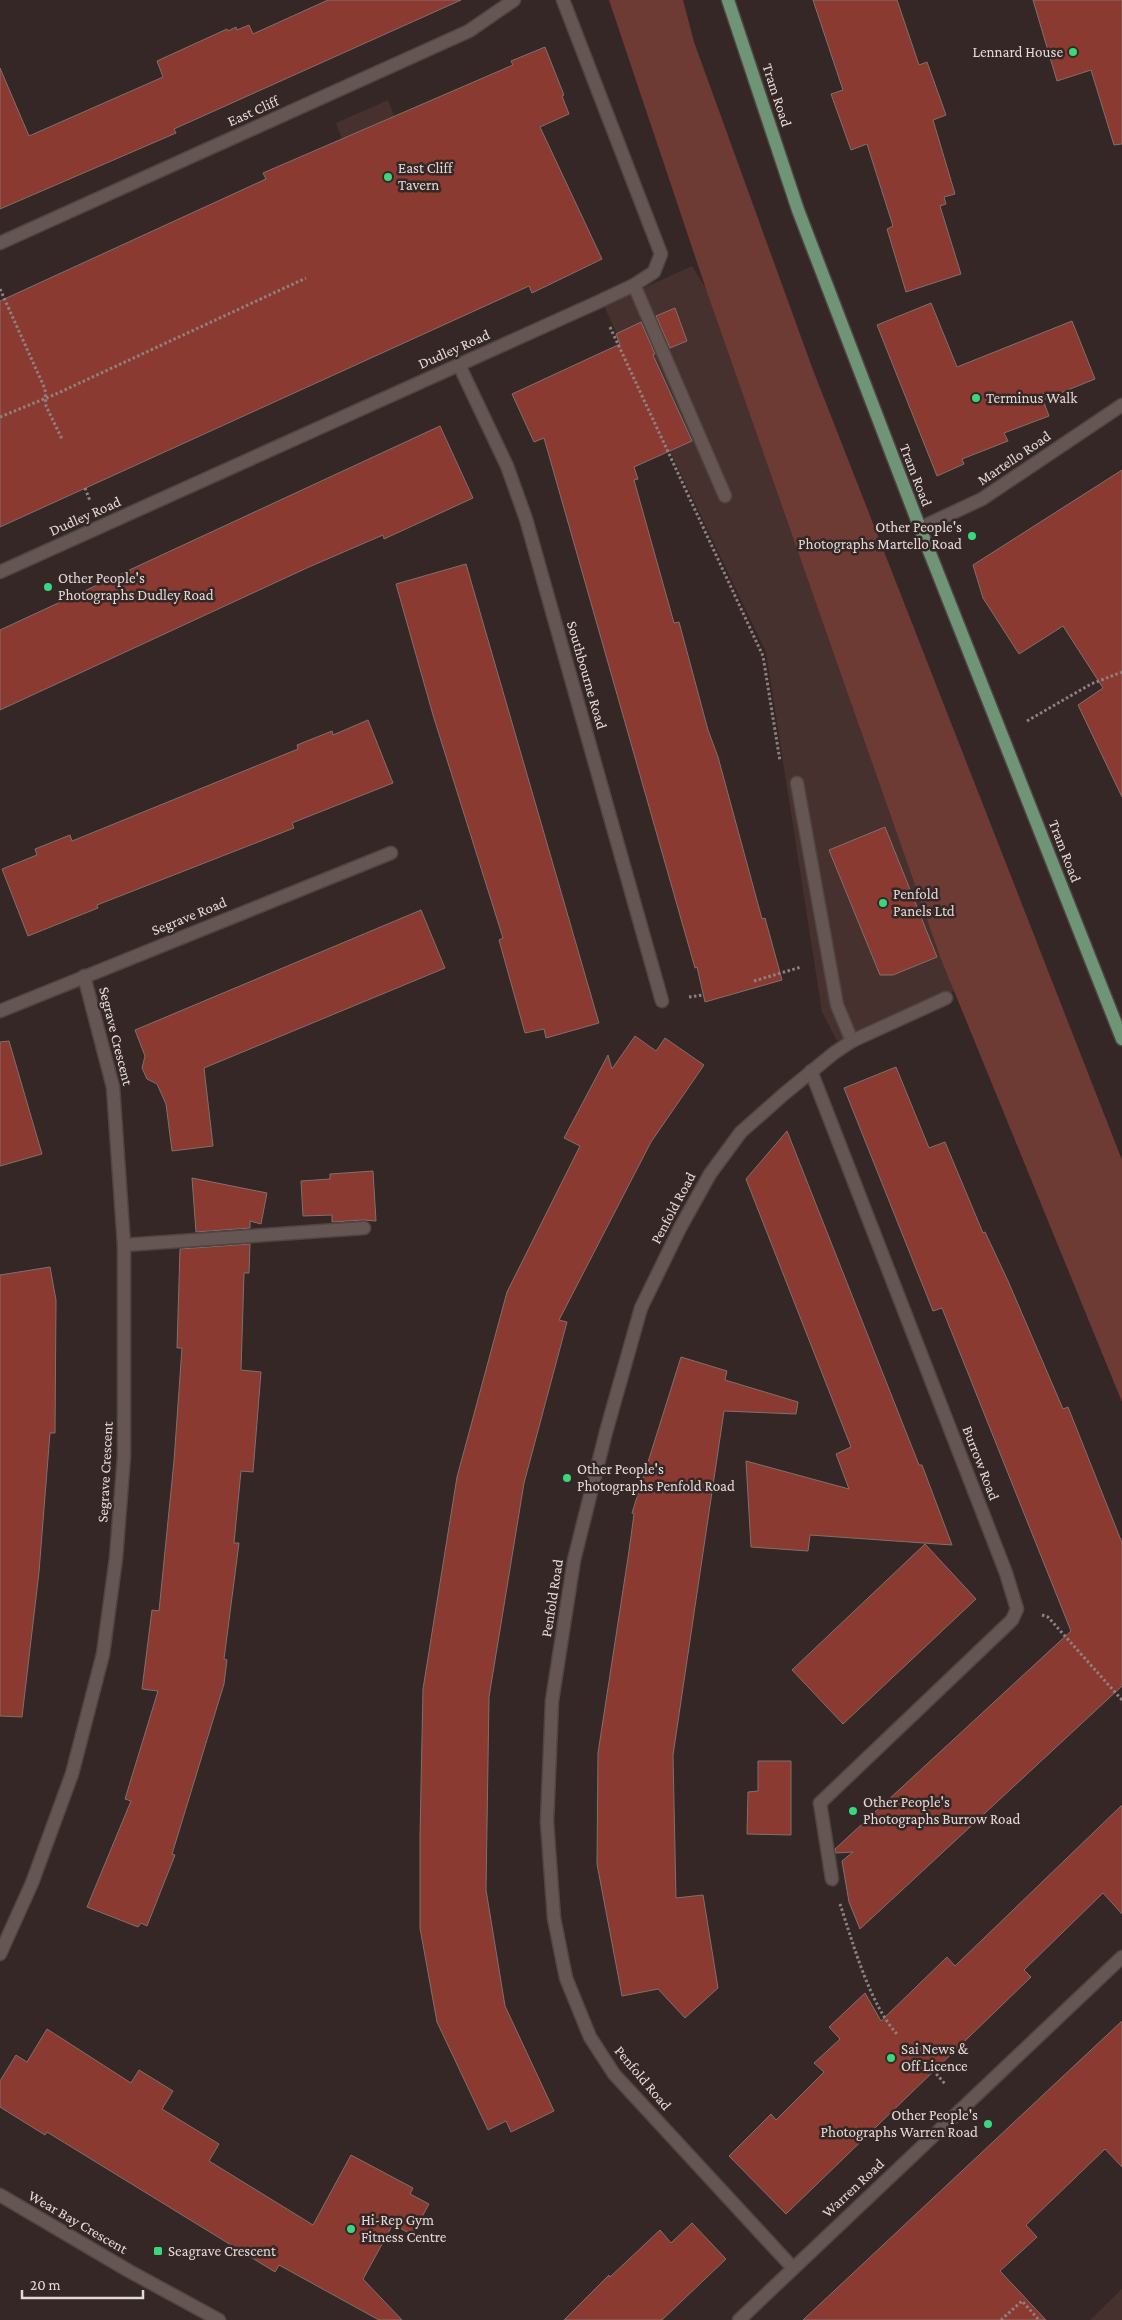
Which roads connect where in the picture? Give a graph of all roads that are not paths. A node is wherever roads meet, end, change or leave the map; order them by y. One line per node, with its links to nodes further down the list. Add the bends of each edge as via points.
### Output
1 (514, 0): 4 (street, East Cliff, via 469,31)
2 (563, 0): 5 (street, Dudley Road, via 661,254 654,272)
3 (728, 0): 9 (main road, Tram Road, via 798,210)
4 (0, 243)
5 (634, 284): 6 (street, Dudley Road); 8 (street)
6 (459, 365): 10 (street, Dudley Road); 15 (street, Southbourne Road, via 506,466 526,519)
7 (1122, 406): 9 (street, Martello Road, via 982,499)
8 (725, 496)
9 (920, 528): 17 (main road, Tram Road)
10 (0, 572)
11 (797, 783): 18 (street, via 838,1005)
12 (391, 853): 13 (street, Segrave Road)
13 (84, 976): 16 (street, Segrave Road); 21 (street, Segrave Crescent, via 113,1087)
14 (946, 998): 18 (street, Penfold Road)
15 (662, 1001)
16 (0, 1012)
17 (1122, 1039)
18 (852, 1041): 19 (street, Penfold Road)
19 (811, 1071): 22 (street, Burrow Road, via 1006,1573 1017,1609 1012,1620 820,1803); 26 (street, Penfold Road, via 741,1132 710,1174 641,1308 574,1560 552,1701 547,1822 554,1918 566,1978 590,2037 614,2074)
20 (364, 1228): 21 (street)
21 (124, 1245): 23 (street, Segrave Crescent, via 124,1456 116,1558 103,1654 72,1774 32,1883)
22 (832, 1879)
23 (0, 1954)
24 (1122, 1957): 26 (street, Warren Road)
25 (0, 2194): 27 (street, Wear Bay Crescent, via 120,2266)
26 (792, 2268): 28 (street, Warren Road)
27 (219, 2320)
28 (739, 2320)

